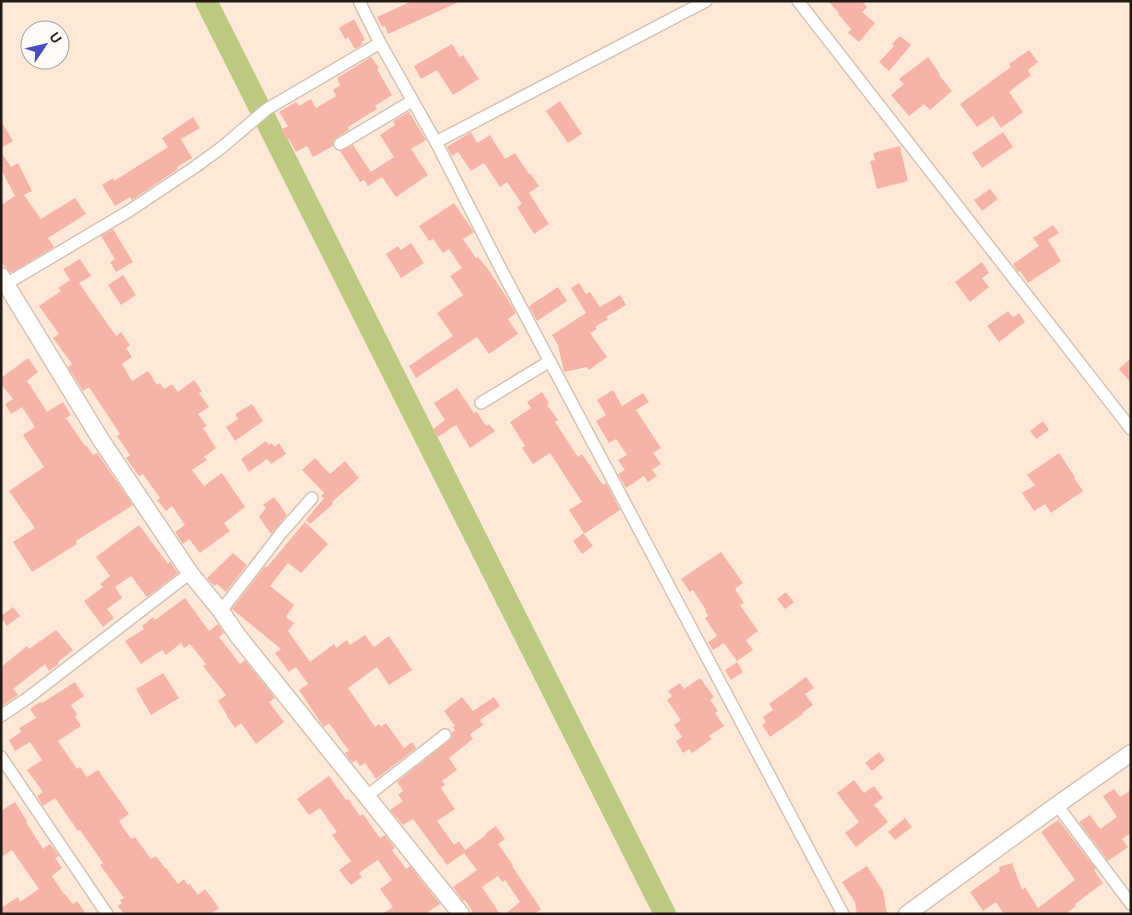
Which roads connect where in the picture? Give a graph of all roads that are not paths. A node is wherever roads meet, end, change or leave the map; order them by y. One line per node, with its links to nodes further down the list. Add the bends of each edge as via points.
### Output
1 (359, 1): 4 (street)
2 (706, 1): 6 (street)
3 (798, 1): 11 (street)
4 (380, 43): 5 (street); 8 (street, via 267,109 195,167 129,211)
5 (412, 101): 6 (street); 7 (street)
6 (436, 142): 9 (street)
7 (340, 144)
8 (4, 280): 13 (street, via 101,440)
9 (550, 361): 10 (street); 24 (street)
10 (481, 403)
11 (1131, 429)
12 (312, 498): 14 (street)
13 (190, 573): 14 (street); 15 (street)
14 (220, 611): 19 (street)
15 (1, 716)
16 (445, 735): 19 (street)
17 (1131, 753): 20 (street)
18 (1, 757): 22 (street)
19 (367, 796): 23 (street)
20 (1057, 805): 21 (street); 25 (street)
21 (1131, 904)
22 (108, 914)
23 (462, 914)
24 (843, 914)
25 (907, 914)

